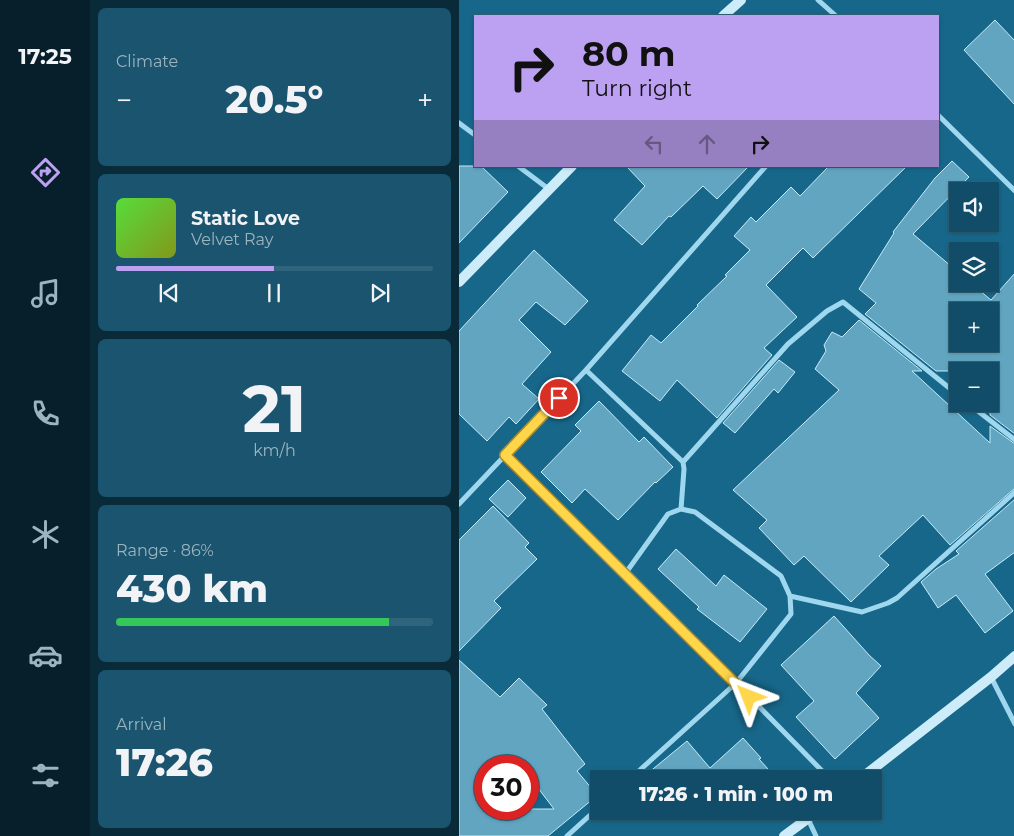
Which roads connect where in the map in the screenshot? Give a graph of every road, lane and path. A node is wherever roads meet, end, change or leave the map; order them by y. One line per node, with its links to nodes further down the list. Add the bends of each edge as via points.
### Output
1 (741, 0): 3 (street)
2 (818, 0): 4 (street)
3 (724, 15)
4 (835, 15)
5 (939, 116): 12 (street)
6 (459, 123): 7 (street)
7 (474, 134)
8 (519, 167): 11 (street)
9 (571, 167): 11 (street)
10 (765, 167): 14 (street)
11 (550, 190): 13 (street)
12 (1014, 191)
13 (459, 282)
14 (587, 370): 18 (street); 19 (street)
15 (949, 388): 19 (street, via 843,302 827,311 789,344)
16 (979, 412): 17 (street)
17 (1014, 440)
18 (505, 455): 21 (street); 23 (street)
19 (683, 462): 22 (street)
20 (1014, 492): 24 (street, via 888,603 862,612)
21 (459, 504)
22 (681, 509): 23 (street, via 668,514); 24 (street, via 695,512 781,576)
23 (625, 574): 27 (street)
24 (790, 596): 27 (street, via 791,614)
25 (1014, 656): 26 (street)
26 (991, 677): 28 (street); 31 (street)
27 (736, 683): 29 (street); 30 (street)
28 (1014, 724)
29 (640, 770)
30 (821, 770)
31 (872, 770)
32 (590, 814): 35 (street)
33 (807, 820): 36 (street)
34 (808, 820): 37 (street)
35 (567, 836)
36 (785, 836)
37 (816, 836)

